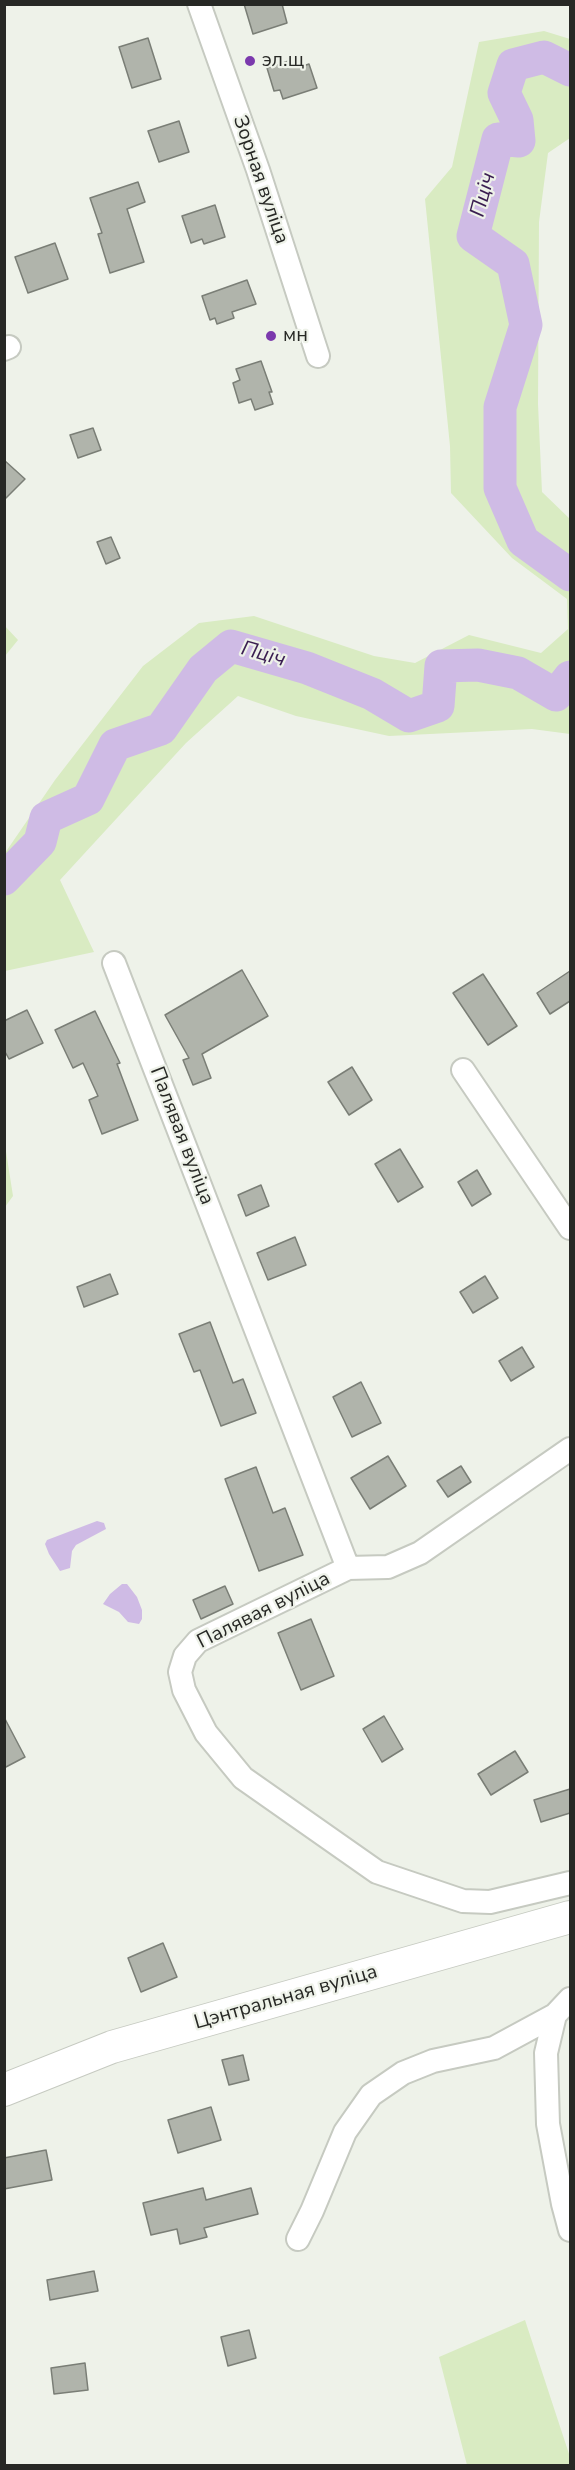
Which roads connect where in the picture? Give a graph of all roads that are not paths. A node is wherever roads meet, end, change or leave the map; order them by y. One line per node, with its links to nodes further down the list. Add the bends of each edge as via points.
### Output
1 (199, 4): 2 (street, Зорная вуліца)
2 (318, 356)
3 (114, 963): 7 (street, Палявая вуліца)
4 (463, 1070): 5 (street)
5 (570, 1228)
6 (570, 1449): 7 (street, via 420,1553 388,1567)
7 (348, 1568): 8 (street, Палявая вуліца, via 198,1641 184,1656 180,1672 184,1690 206,1733 243,1778 377,1872 463,1901 490,1902)
8 (570, 1883)
9 (570, 1917): 11 (main road, Цэнтральная вуліца, via 112,2047)
10 (563, 2007): 12 (street, via 546,2053 548,2124); 13 (street, via 494,2048 433,2061 403,2073 371,2095 345,2132)
11 (4, 2090)
12 (570, 2230)
13 (298, 2239)

